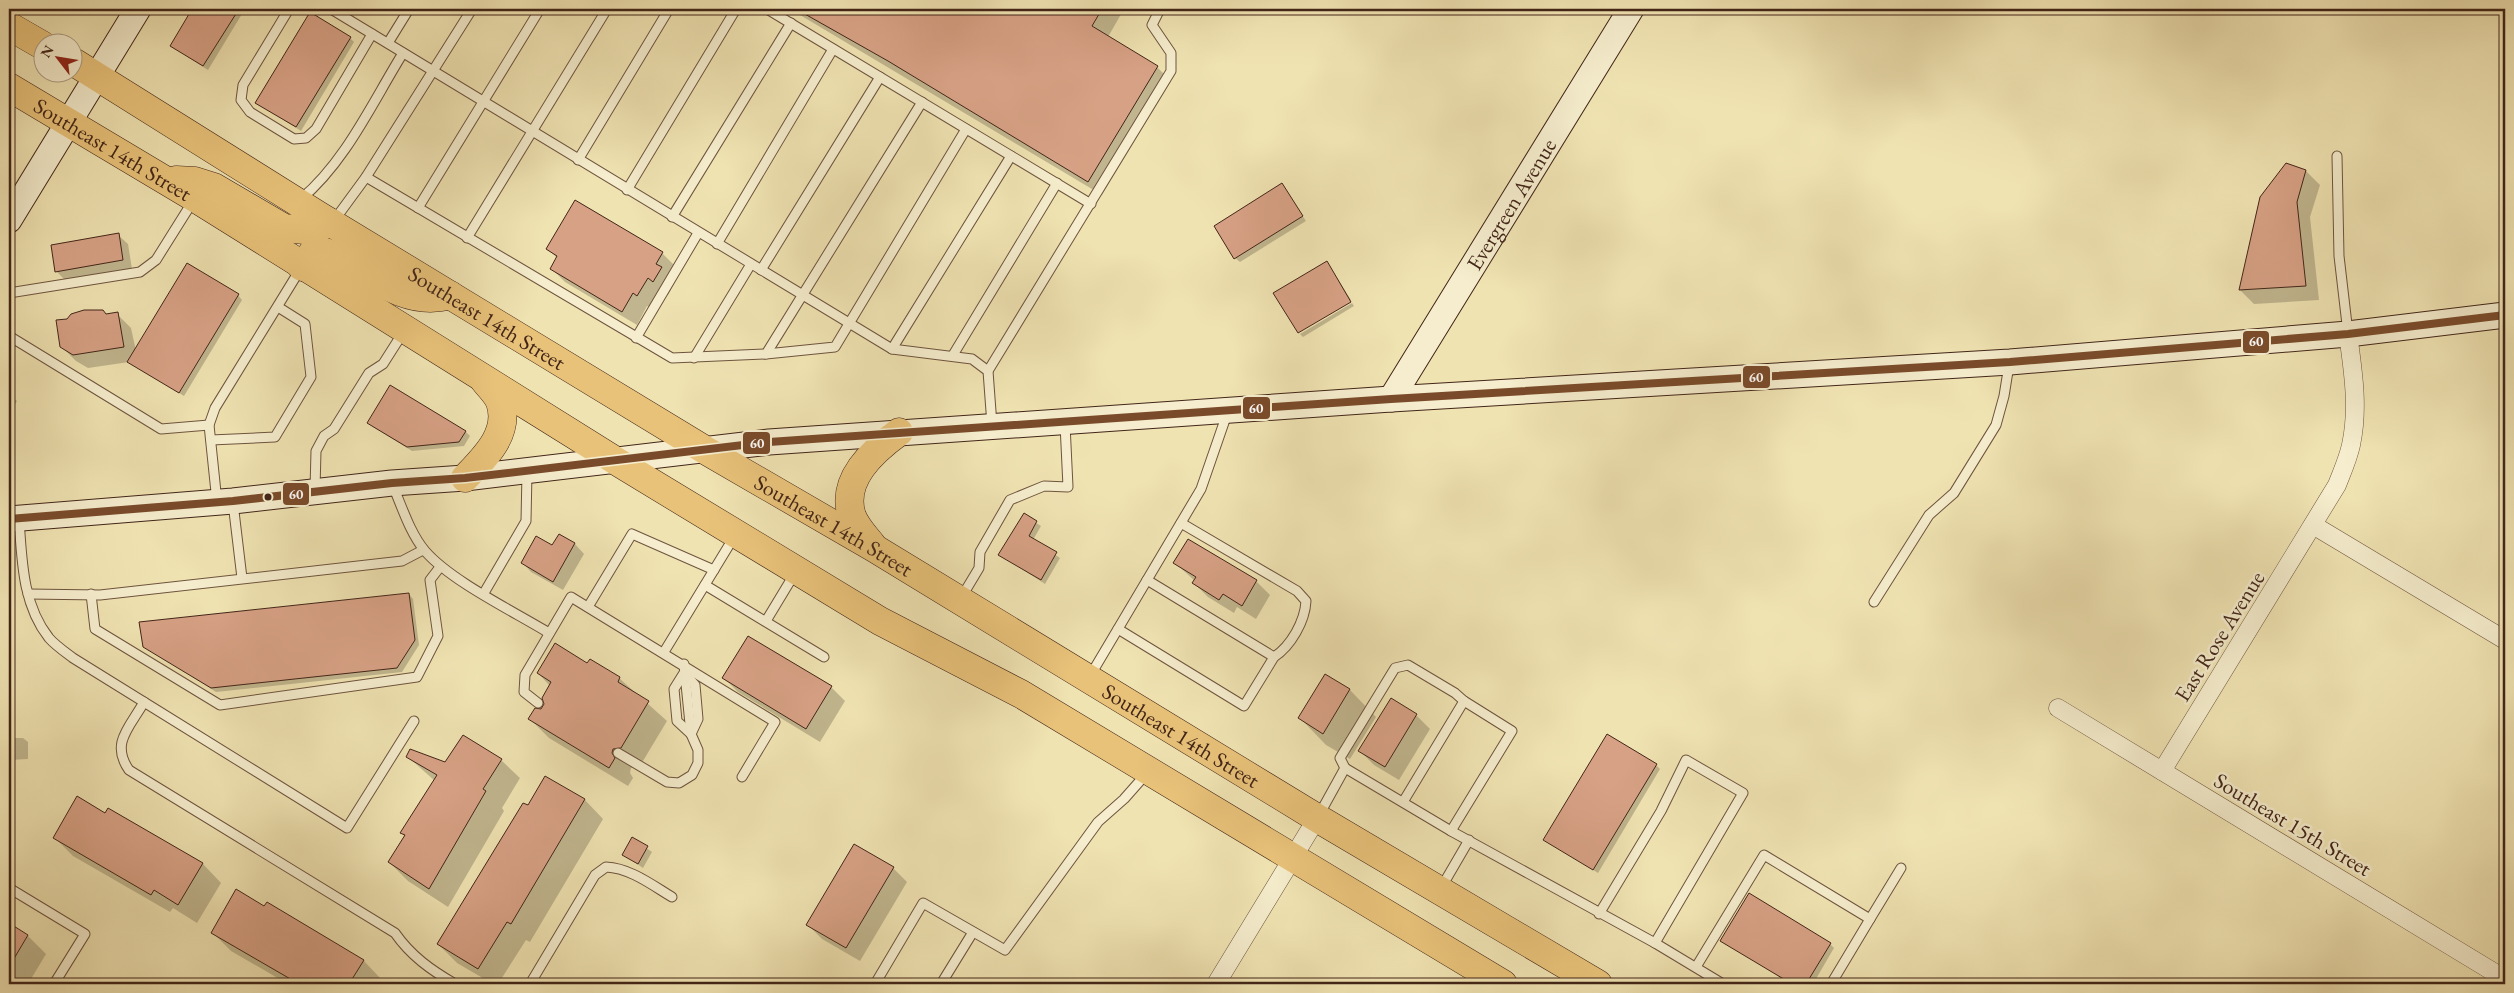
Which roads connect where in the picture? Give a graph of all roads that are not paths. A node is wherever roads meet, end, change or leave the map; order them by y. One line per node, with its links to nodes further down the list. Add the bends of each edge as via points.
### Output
1 (138, 9): 22 (main road)
2 (289, 9): 15 (lane, via 244,85 241,100 250,112 294,139 306,138 316,129)
3 (409, 9): 17 (lane)
4 (472, 9): 21 (lane)
5 (540, 9): 25 (lane)
6 (606, 9): 29 (lane)
7 (669, 9): 32 (lane)
8 (736, 9): 36 (lane)
9 (767, 9): 13 (lane)
10 (1160, 9): 39 (lane, via 1152,25 1171,53 1171,71)
11 (1631, 9): 67 (main road, Evergreen Avenue)
12 (336, 10): 15 (lane)
13 (791, 23): 18 (lane); 41 (lane)
14 (9, 26): 16 (main road)
15 (372, 34): 17 (lane)
16 (32, 39)
17 (388, 44): 19 (lane)
18 (833, 49): 23 (lane); 46 (lane)
19 (403, 52): 21 (lane); 38 (lane, via 335,164)
20 (82, 67): 22 (main road, Southeast 14th Street)
21 (433, 71): 25 (lane); 33 (lane)
22 (98, 76): 27 (main road); 38 (main road, Southeast 14th Street)
23 (880, 77): 26 (lane); 49 (lane)
24 (9, 87): 27 (main road, Southeast 14th Street)
25 (483, 102): 29 (lane); 40 (lane)
26 (922, 102): 28 (lane); 52 (lane)
27 (69, 123): 34 (main road, Southeast 14th Street); 42 (main road)
28 (966, 129): 30 (lane); 55 (lane)
29 (531, 131): 32 (lane); 45 (lane)
30 (1011, 156): 35 (lane); 60 (lane)
31 (2337, 156): 57 (lane, via 2339,256)
32 (578, 160): 36 (lane)
33 (366, 177): 40 (lane); 43 (lane)
34 (162, 178): 37 (main road, Southeast 14th Street); 43 (main road, via 195,181 214,187 284,228 305,230)
35 (1057, 183): 39 (lane); 62 (lane)
36 (627, 190): 41 (lane)
37 (195, 198): 48 (main road, Southeast 14th Street); 50 (lane, via 156,260 140,272)
38 (297, 202): 43 (main road, Southeast 14th Street)
39 (1091, 204): 65 (lane)
40 (418, 208): 45 (lane)
41 (672, 217): 44 (lane)
42 (9, 220)
43 (332, 223): 51 (main road, Southeast 14th Street)
44 (698, 233): 46 (lane); 59 (lane)
45 (467, 238): 59 (lane)
46 (717, 244): 47 (lane)
47 (751, 264): 49 (lane); 63 (lane)
48 (302, 266): 51 (main road, via 313,252 322,251 401,294 422,299); 53 (lane); 56 (main road, Southeast 14th Street)
49 (761, 270): 52 (lane)
50 (9, 293)
51 (450, 295): 74 (main road, Southeast 14th Street)
52 (802, 295): 55 (lane); 61 (lane)
53 (278, 307): 70 (lane, via 215,408); 73 (lane, via 305,324 312,377 275,437)
54 (2505, 315): 57 (main road)
55 (850, 324): 60 (lane); 61 (lane, via 835,347)
56 (405, 329): 66 (main road, Southeast 14th Street); 79 (lane, via 383,364 369,373 334,429 320,443 316,451)
57 (2348, 334): 64 (main road); 83 (street, East Rose Avenue, via 2355,388 2354,428 2337,485)
58 (9, 336): 70 (lane, via 161,429)
59 (636, 338): 63 (lane, via 672,358)
60 (892, 349): 62 (lane)
61 (766, 354): 63 (lane)
62 (953, 355): 65 (lane, via 972,359)
63 (694, 358)
64 (2010, 362): 67 (main road); 97 (lane, via 1996,425 1954,493 1929,515)
65 (988, 371): 71 (lane)
66 (480, 374): 75 (main road, Southeast 14th Street); 77 (main road, via 500,401 501,429 487,456)
67 (1391, 399): 68 (main road)
68 (1228, 411): 69 (main road); 82 (lane, via 1201,489)
69 (1065, 421): 71 (main road); 96 (lane, via 1068,487 1044,486 1010,500 980,552 979,568)
70 (209, 425): 73 (lane)
71 (992, 426): 72 (main road)
72 (898, 432): 74 (main road, via 749,443); 85 (main road, via 868,459 852,486 852,516)
73 (210, 440): 80 (lane)
74 (705, 450): 75 (main road); 85 (main road, Southeast 14th Street)
75 (616, 461): 76 (main road); 84 (main road, Southeast 14th Street)
76 (527, 471): 77 (main road); 93 (lane, via 526,521)
77 (465, 478): 78 (main road)
78 (392, 483): 79 (main road); 86 (lane)
79 (314, 492): 80 (main road)
80 (225, 502): 81 (main road); 90 (lane)
81 (14, 519): 94 (lane)
82 (1181, 523): 91 (lane); 104 (lane, via 1297,591 1306,601 1305,615 1283,651)
83 (2314, 525): 102 (street); 116 (street, East Rose Avenue)
84 (736, 534): 88 (lane); 89 (main road, Southeast 14th Street)
85 (874, 548): 96 (main road, Southeast 14th Street)
86 (424, 550): 87 (lane); 90 (lane, via 402,561)
87 (440, 567): 93 (lane); 95 (lane, via 430,580 438,636 417,677 220,705 95,628)
88 (714, 570): 92 (lane); 98 (lane, via 632,534)
89 (797, 570): 99 (lane); 115 (main road, Southeast 14th Street, via 880,621 1021,694)
90 (242, 578): 95 (lane)
91 (1147, 580): 100 (lane); 104 (lane)
92 (705, 585): 99 (lane); 103 (lane)
93 (484, 593): 101 (lane)
94 (28, 594): 95 (lane); 109 (lane, via 49,638 73,658)
95 (92, 594)
96 (960, 600): 107 (main road, Southeast 14th Street)
97 (1874, 602)
98 (588, 607): 101 (lane, via 571,597); 103 (lane)
99 (766, 622): 105 (lane)
100 (1118, 629): 104 (lane, via 1244,706); 107 (lane)
101 (549, 633): 110 (lane, via 525,675 524,692)
102 (2505, 640)
103 (664, 652): 106 (lane)
104 (1274, 656)
105 (824, 657)
106 (684, 668): 113 (lane, via 691,734 698,750 698,763 692,775 679,783 667,782); 117 (lane, via 775,722)
107 (1089, 678): 119 (main road, Southeast 14th Street)
108 (1464, 701): 114 (lane, via 1408,665 1395,668 1340,758); 118 (lane); 120 (lane, via 1512,731)
109 (144, 702): 112 (lane, via 347,828); 134 (lane, via 120,745 121,758 129,770 395,933 407,950)
110 (538, 703)
111 (2058, 708): 116 (street, Southeast 15th Street)
112 (414, 721)
113 (618, 753)
114 (1345, 768): 118 (lane); 119 (lane)
115 (1149, 771): 122 (main road, Southeast 14th Street); 129 (lane, via 1098,822 1005,950)
116 (2162, 771): 132 (street, Southeast 15th Street)
117 (742, 776)
118 (1403, 802): 120 (lane)
119 (1317, 818): 122 (street); 125 (main road, Southeast 14th Street)
120 (1451, 832): 121 (lane)
121 (1470, 840): 125 (lane); 127 (lane)
122 (1292, 858): 138 (street); 139 (main road, Southeast 14th Street)
123 (1901, 868): 128 (lane)
124 (9, 888): 133 (lane, via 85,934)
125 (1440, 891): 140 (main road, Southeast 14th Street)
126 (672, 897): 135 (lane, via 618,867 606,867 595,875)
127 (1599, 914): 130 (lane); 130 (lane, via 1686,760 1743,793)
128 (1870, 919): 131 (lane, via 1764,855); 142 (lane)
129 (973, 932): 136 (lane, via 923,902); 137 (lane)
130 (1655, 943): 131 (lane)
131 (1696, 967): 141 (lane)
132 (2505, 979)
133 (54, 984)
134 (455, 984)
135 (530, 984)
136 (875, 984)
137 (941, 984)
138 (1216, 984)
139 (1503, 984)
140 (1598, 984)
141 (1723, 984)
142 (1831, 984)

